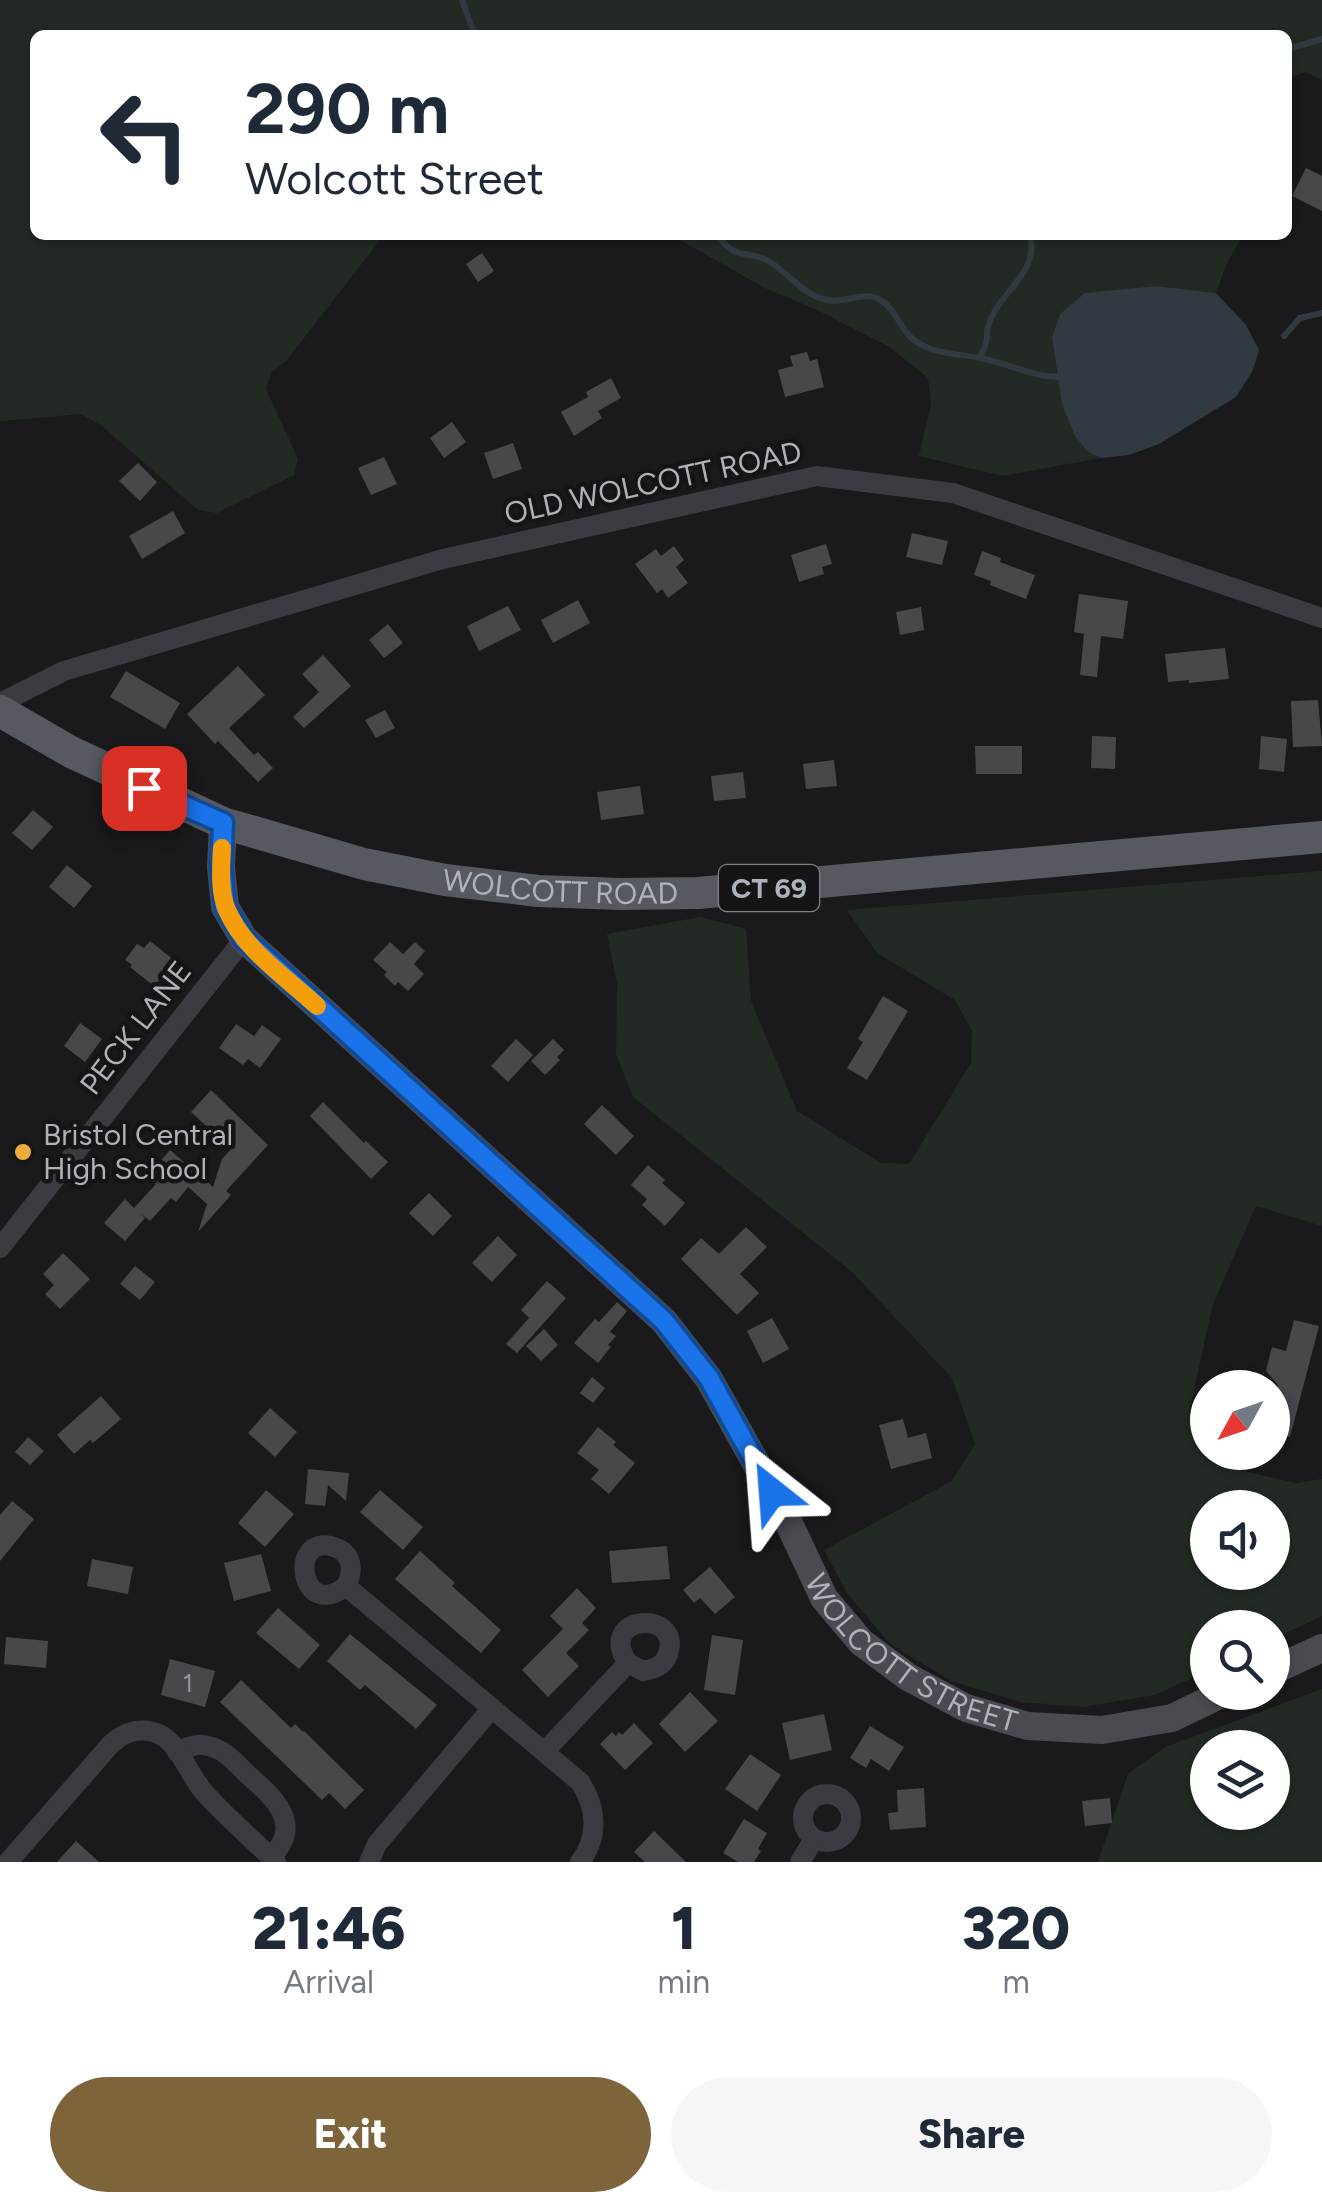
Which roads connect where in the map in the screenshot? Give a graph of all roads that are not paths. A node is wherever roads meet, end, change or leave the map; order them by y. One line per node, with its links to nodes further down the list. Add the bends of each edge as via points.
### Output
1 (1322, 618): 2 (street, OLD WOLCOTT ROAD, via 954,493 817,476 444,559 64,671)
2 (0, 703)
3 (0, 711): 4 (main road, CT 69)
4 (223, 823): 5 (main road, WOLCOTT ROAD / CT 69, via 445,880 620,894 744,890); 6 (main road, WOLCOTT STREET, via 225,907)
5 (1322, 837)
6 (244, 939): 7 (street, PECK LANE); 13 (main road, WOLCOTT STREET, via 664,1321 709,1378 824,1598 861,1642 908,1678 966,1708 1028,1726 1102,1730)
7 (0, 1248)
8 (346, 1586): 12 (street)
9 (1322, 1648): 11 (main road)
10 (628, 1663): 15 (street)
11 (1290, 1663)
12 (492, 1708): 15 (street); 19 (street)
13 (1190, 1709)
14 (177, 1752): 17 (street, via 204,1791); 17 (street, via 196,1745 216,1748 276,1801 285,1833); 18 (street, via 154,1732 121,1736)
15 (544, 1752): 20 (street, via 590,1799 594,1828)
16 (814, 1839): 21 (street)
17 (274, 1860)
18 (8, 1862)
19 (369, 1862)
20 (580, 1862)
21 (800, 1862)

